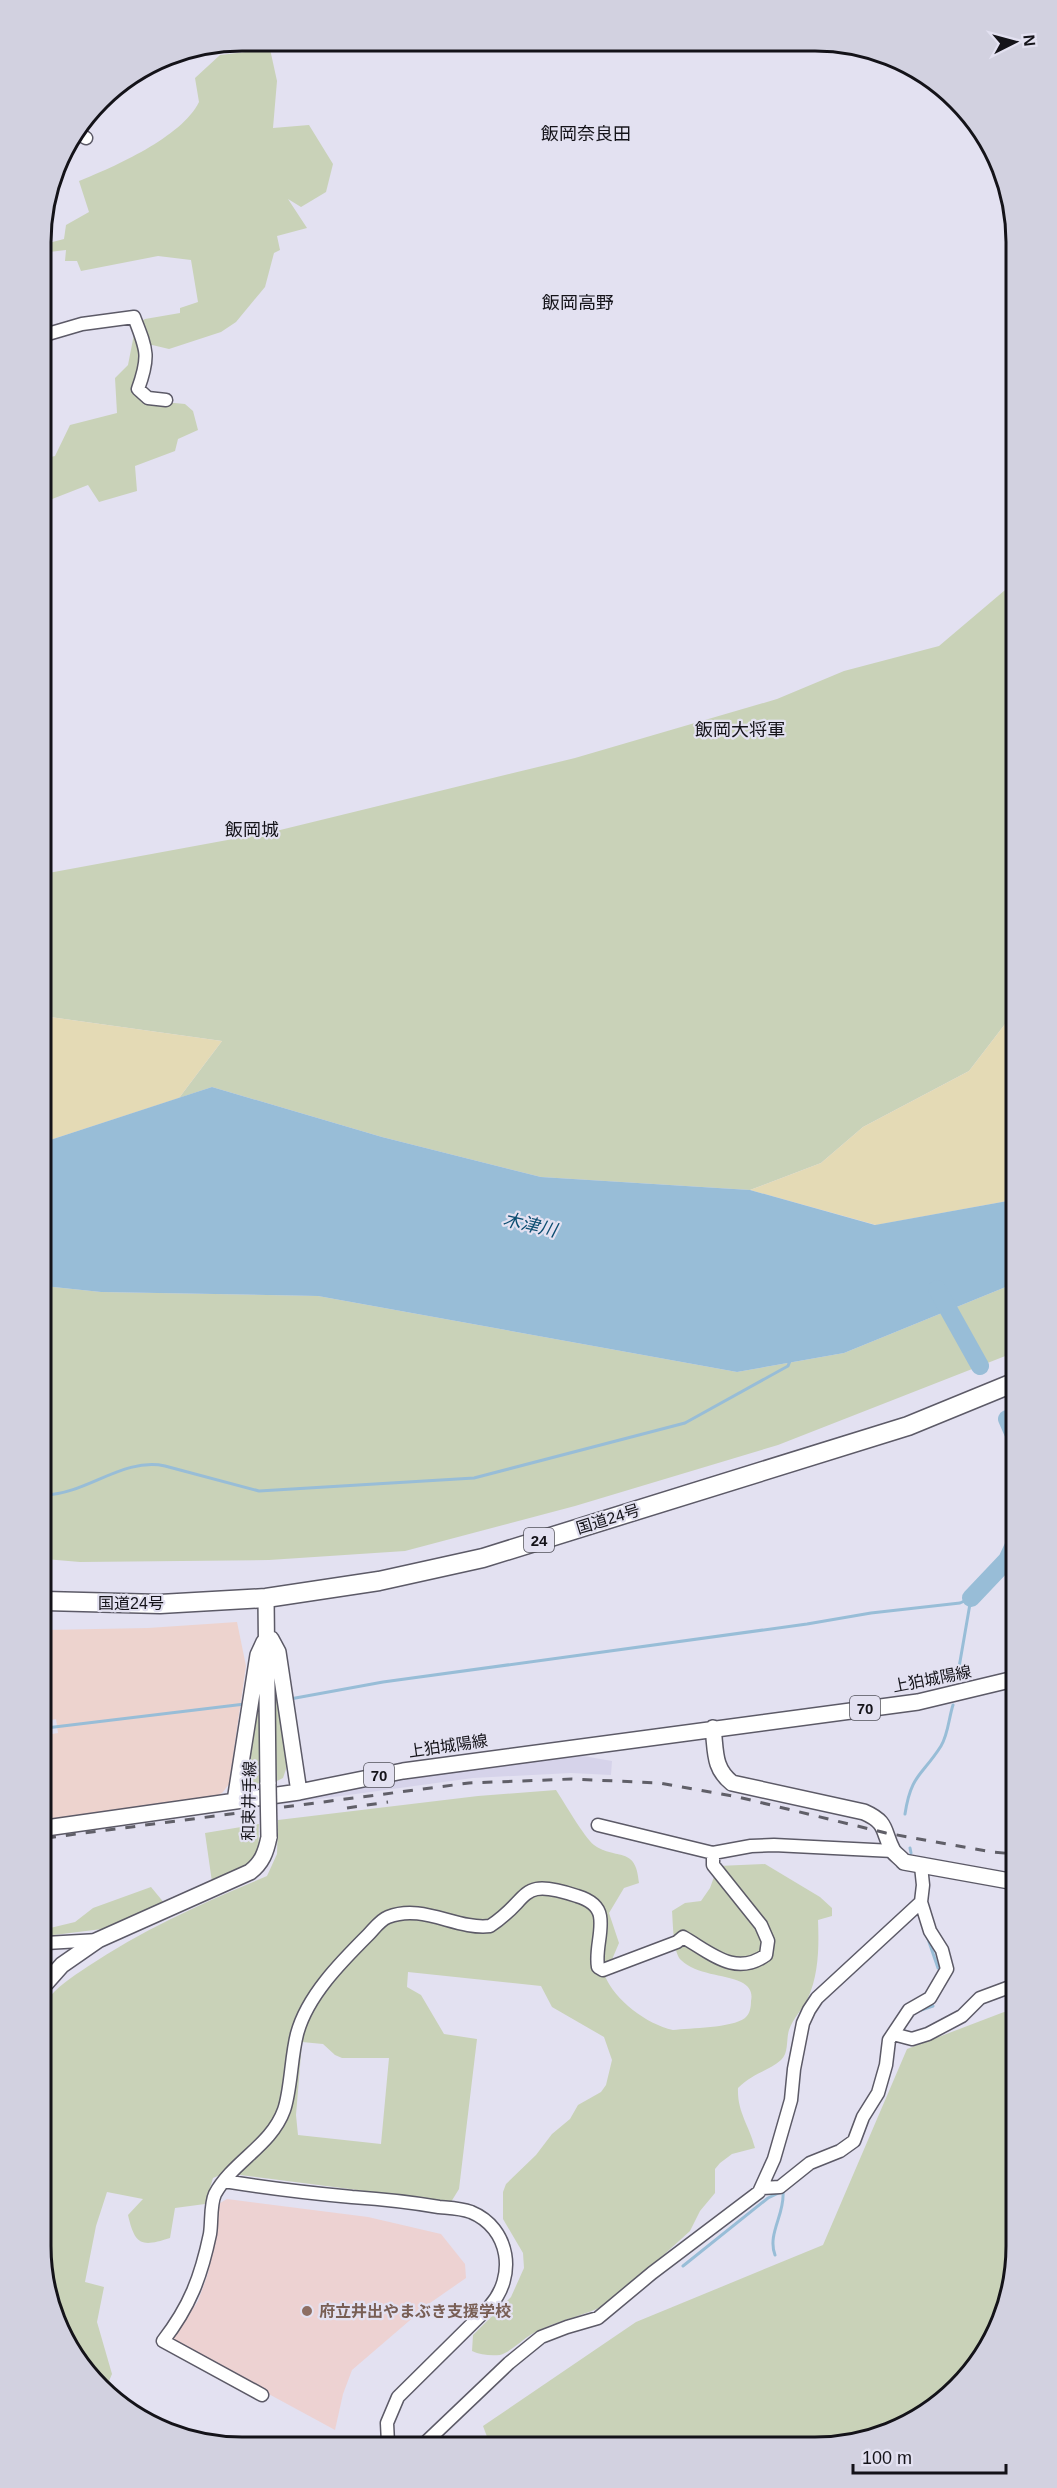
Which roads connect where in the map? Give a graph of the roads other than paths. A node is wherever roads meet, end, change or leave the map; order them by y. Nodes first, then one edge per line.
1 (51, 333) edge
2 (166, 400) dead end
3 (1006, 1386) edge
4 (266, 1598) junction
5 (51, 1602) edge
6 (68, 1603) junction
7 (51, 1608) edge
8 (268, 1634) junction
9 (1006, 1681) edge
10 (713, 1728) junction
11 (299, 1792) junction
12 (235, 1801) junction
13 (598, 1825) dead end
14 (51, 1827) edge
15 (893, 1851) junction
16 (713, 1852) junction
17 (921, 1866) junction
18 (1006, 1880) edge
19 (921, 1902) junction
20 (98, 1940) junction
21 (51, 1943) edge
22 (51, 1977) edge
23 (1006, 1988) edge
24 (893, 2034) junction
25 (224, 2181) junction
26 (762, 2188) junction
27 (262, 2395) dead end
28 (388, 2437) edge
29 (431, 2437) edge

1 - 2 street
3 - 4 highway, 国道24号 / 24
4 - 6 highway, 国道24号 / 24
4 - 8 main road, 和束井手線
5 - 6 highway, 国道24号 / 24
6 - 7 street
8 - 11 main road
8 - 12 main road
8 - 20 main road, 和束井手線, bridge
9 - 10 main road, 上狛城陽線 / 70
10 - 11 main road, 上狛城陽線 / 70
10 - 15 main road
11 - 12 main road, 上狛城陽線 / 70
12 - 14 main road, 上狛城陽線 / 70
13 - 16 street
15 - 16 street
15 - 17 main road
16 - 25 street
17 - 18 main road
17 - 19 street
19 - 24 street
19 - 26 street
20 - 21 street
20 - 22 main road, 和束井手線
23 - 24 street
24 - 26 street
25 - 27 street
25 - 28 street
26 - 29 street

